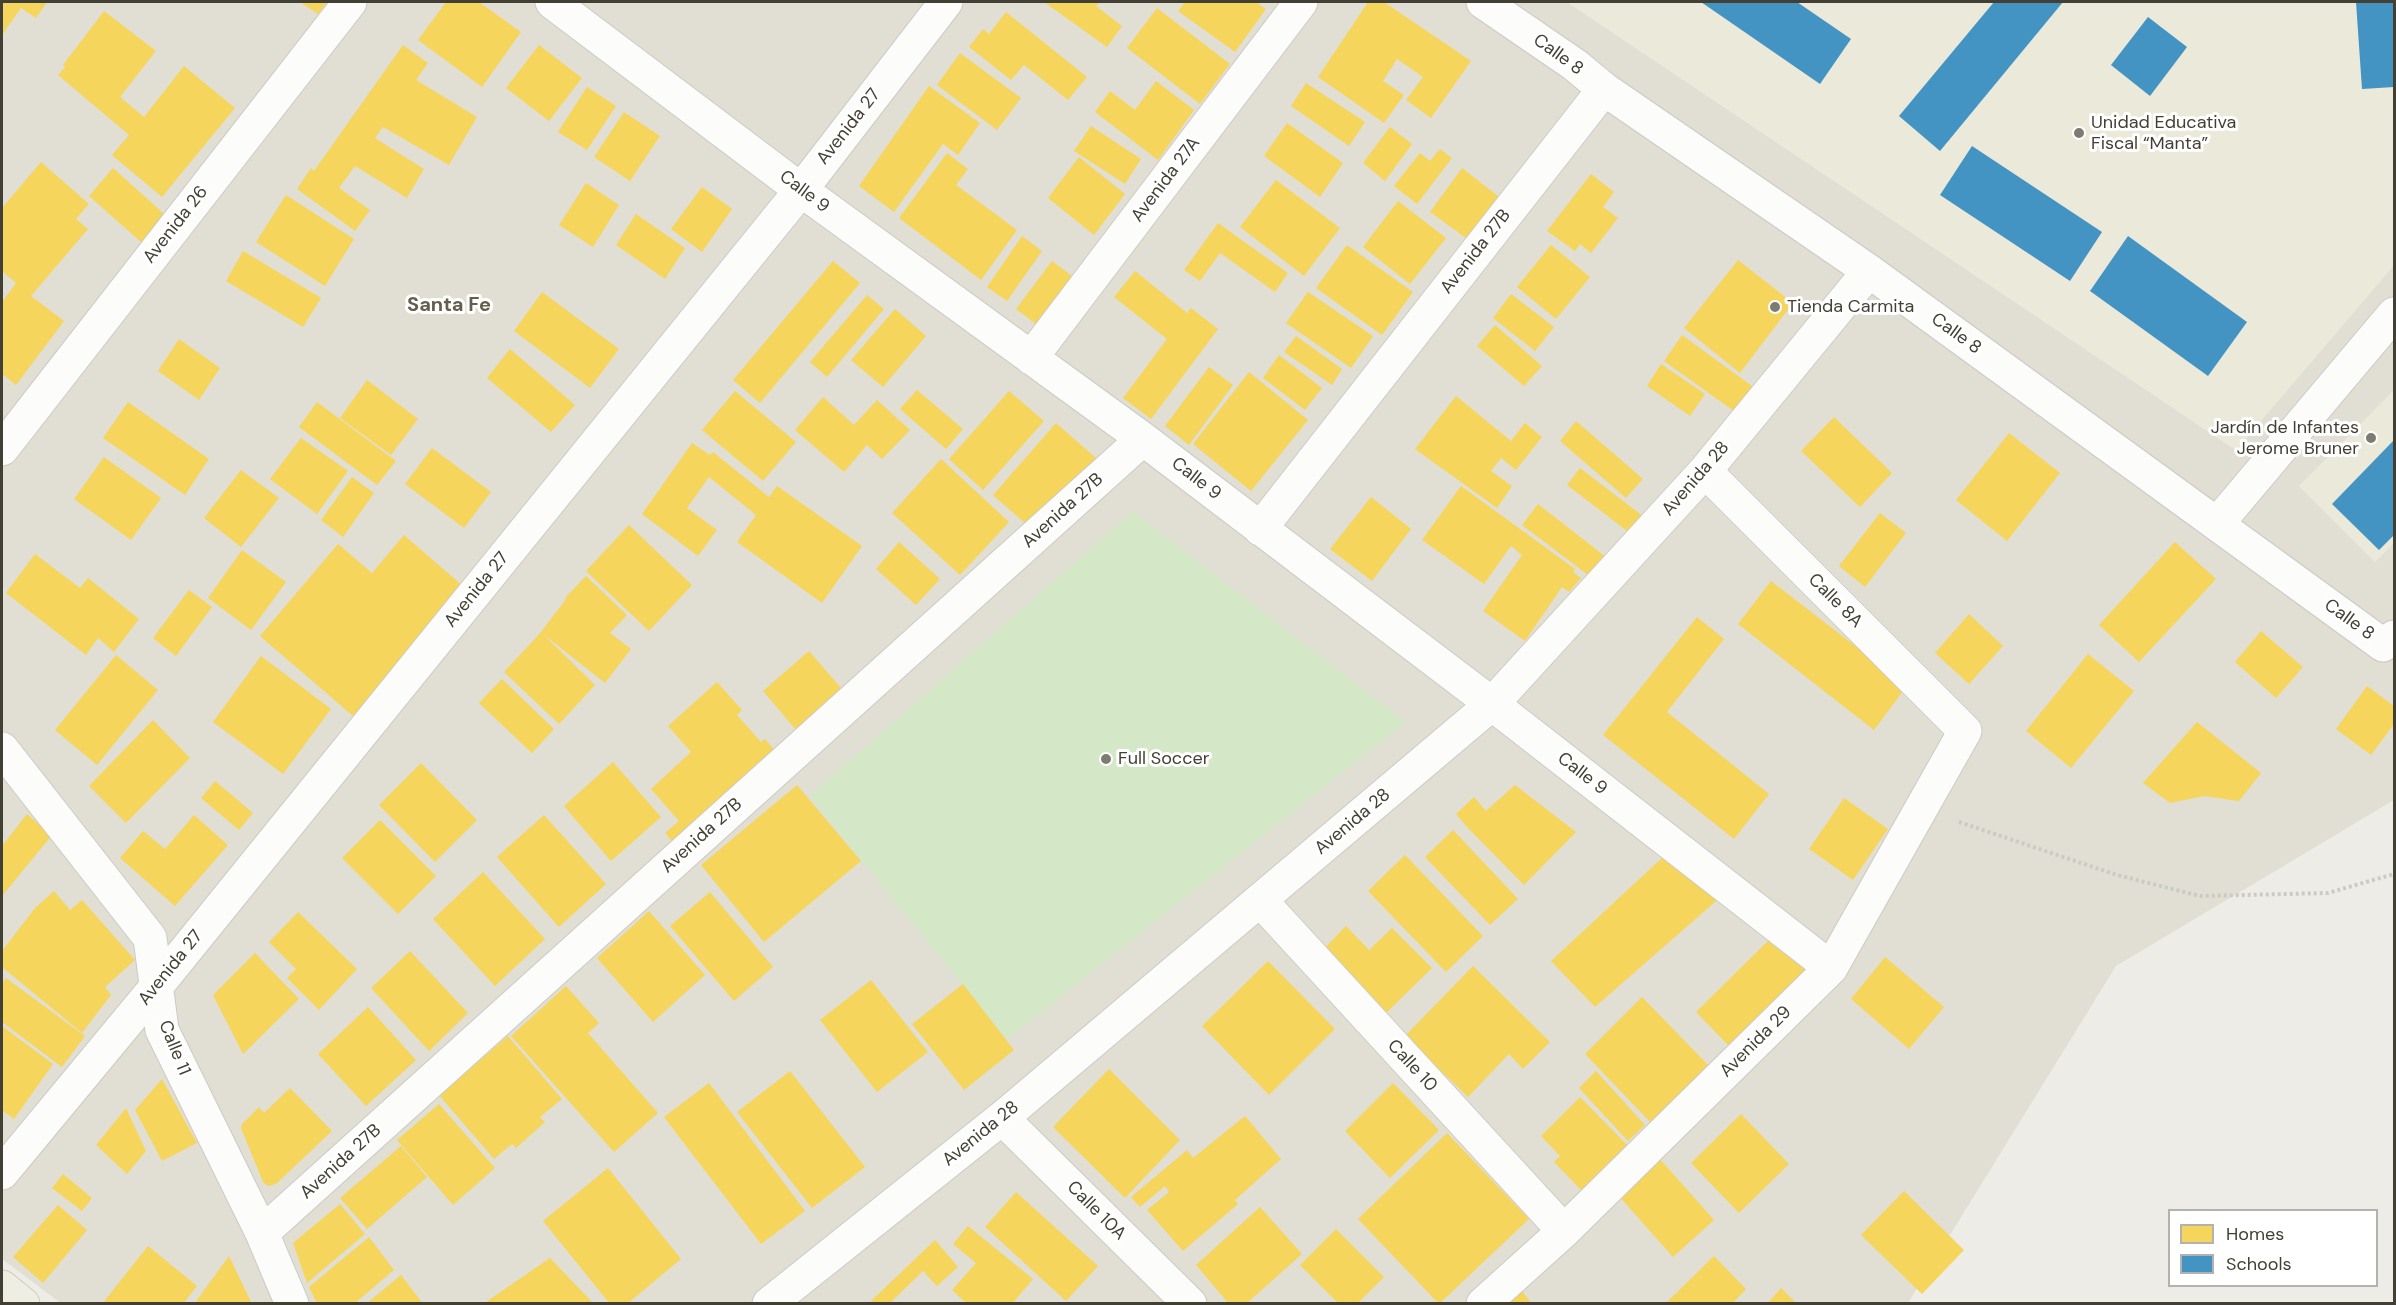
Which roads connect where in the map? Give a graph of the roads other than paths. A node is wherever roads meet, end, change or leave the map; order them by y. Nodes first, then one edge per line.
1 (350, 2) edge
2 (552, 2) edge
3 (946, 2) edge
4 (1301, 2) edge
5 (1483, 2) edge
6 (1604, 88) junction
7 (801, 190) junction
8 (1869, 272) junction
9 (2394, 314) edge
10 (1031, 358) junction
11 (1143, 439) junction
12 (2, 450) edge
13 (1705, 471) junction
14 (2217, 524) junction
15 (1260, 529) junction
16 (2394, 637) edge
17 (1492, 704) junction
18 (1965, 731) joint
19 (2, 749) edge
20 (1260, 900) junction
21 (1831, 968) junction
22 (156, 987) junction
23 (1002, 1118) junction
24 (2, 1173) edge
25 (1564, 1231) junction
26 (262, 1233) junction
27 (2, 1287) edge
28 (23, 1304) edge
29 (292, 1304) edge
30 (770, 1304) edge
31 (1190, 1304) edge
32 (1483, 1304) edge

1 - 12 street, Avenida 26
2 - 7 street, Calle 9
3 - 7 street, Avenida 27
4 - 10 street, Avenida 27A
5 - 6 street, Calle 8
6 - 8 street, Calle 8
6 - 15 street, Avenida 27B
7 - 10 street, Calle 9
7 - 22 street, Avenida 27
8 - 13 street, Avenida 28
8 - 14 street, Calle 8
9 - 14 street
10 - 11 street, Calle 9
11 - 15 street, Calle 9
11 - 26 street, Avenida 27B
13 - 17 street, Avenida 28
13 - 18 street, Calle 8A
14 - 16 street, Calle 8
15 - 17 street, Calle 9
17 - 20 street, Avenida 28
17 - 21 street, Calle 9
18 - 21 street, Avenida 29
19 - 22 street, Calle 11
20 - 23 street, Avenida 28
20 - 25 street, Calle 10
21 - 25 street, Avenida 29
22 - 24 street, Avenida 27
22 - 26 street, Calle 11
23 - 30 street, Avenida 28
23 - 31 street, Calle 10A
25 - 32 street, Avenida 29
26 - 29 street, Calle 11
27 - 28 main road

